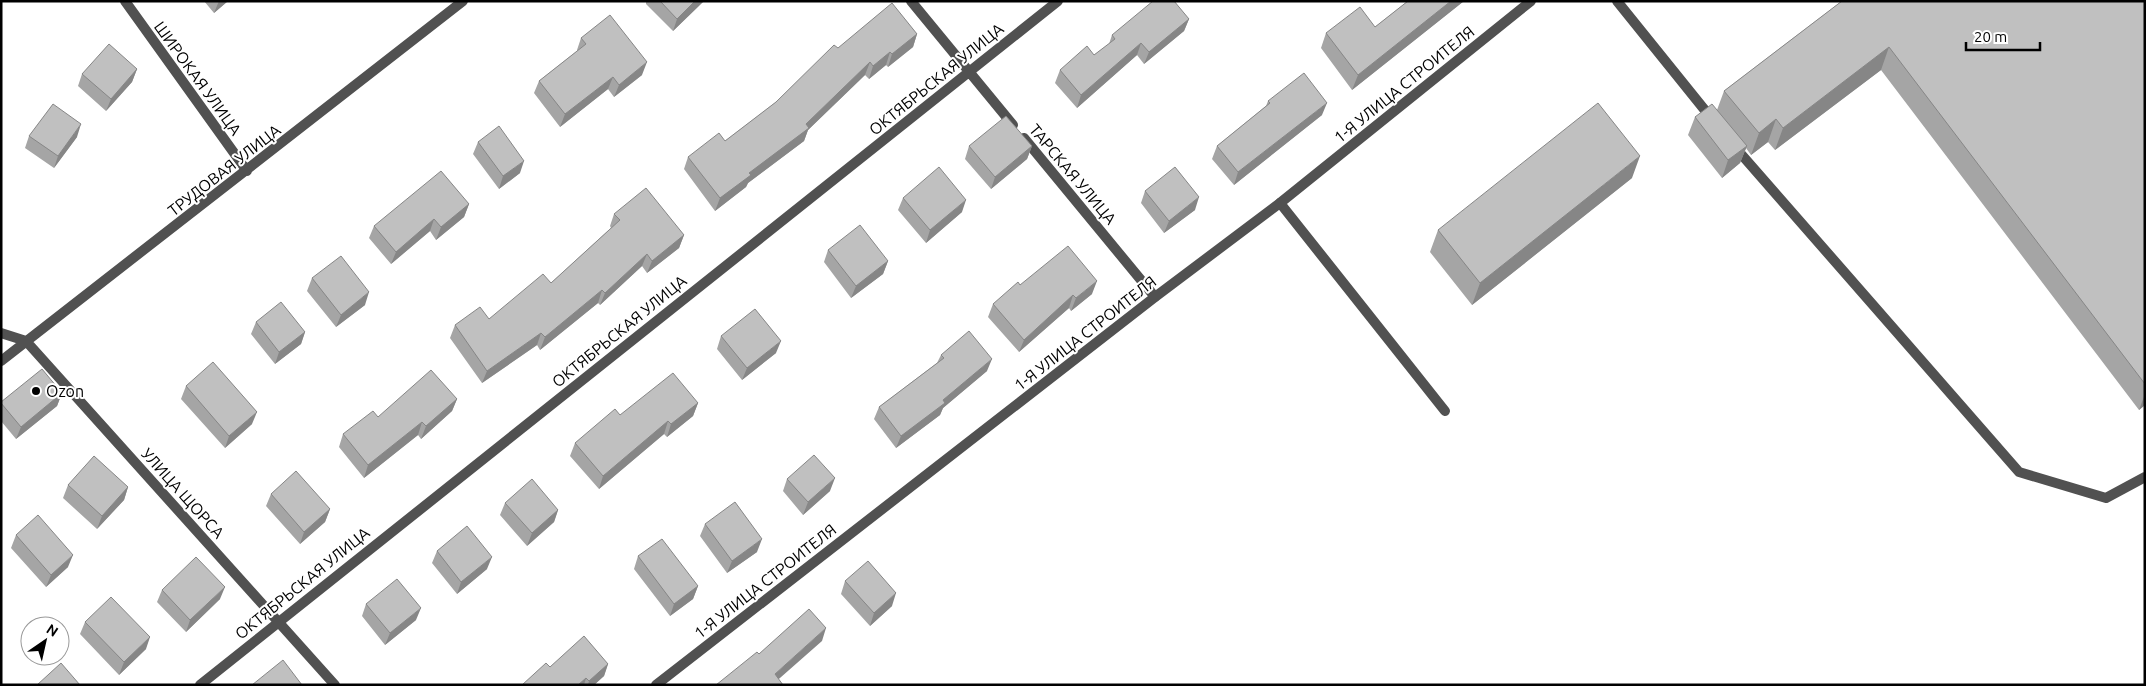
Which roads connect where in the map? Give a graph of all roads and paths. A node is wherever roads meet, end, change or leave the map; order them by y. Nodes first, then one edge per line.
1 (125, 1) edge
2 (463, 1) edge
3 (911, 1) edge
4 (1058, 1) edge
5 (1531, 1) edge
6 (1617, 1) edge
7 (969, 72) junction
8 (247, 172) junction
9 (1280, 203) junction
10 (1155, 297) junction
11 (1, 333) edge
12 (26, 341) junction
13 (1, 361) edge
14 (1446, 411) dead end
15 (2145, 477) edge
16 (279, 621) junction
17 (200, 685) edge
18 (335, 685) edge
19 (656, 685) edge

1 - 8 street, ШИРОКАЯ УЛИЦА
2 - 8 street, ТРУДОВАЯ УЛИЦА
3 - 7 street, ТАРСКАЯ УЛИЦА
4 - 7 street, ОКТЯБРЬСКАЯ УЛИЦА
5 - 9 street, 1-Я УЛИЦА СТРОИТЕЛЯ
6 - 15 street
7 - 10 street, ТАРСКАЯ УЛИЦА
7 - 16 street, ОКТЯБРЬСКАЯ УЛИЦА
8 - 12 street, ТРУДОВАЯ УЛИЦА
9 - 10 street, 1-Я УЛИЦА СТРОИТЕЛЯ
9 - 14 street
10 - 19 street, 1-Я УЛИЦА СТРОИТЕЛЯ
11 - 12 street
12 - 13 street, ТРУДОВАЯ УЛИЦА
12 - 16 street, УЛИЦА ЩОРСА
16 - 17 street, ОКТЯБРЬСКАЯ УЛИЦА
16 - 18 street, УЛИЦА ЩОРСА

